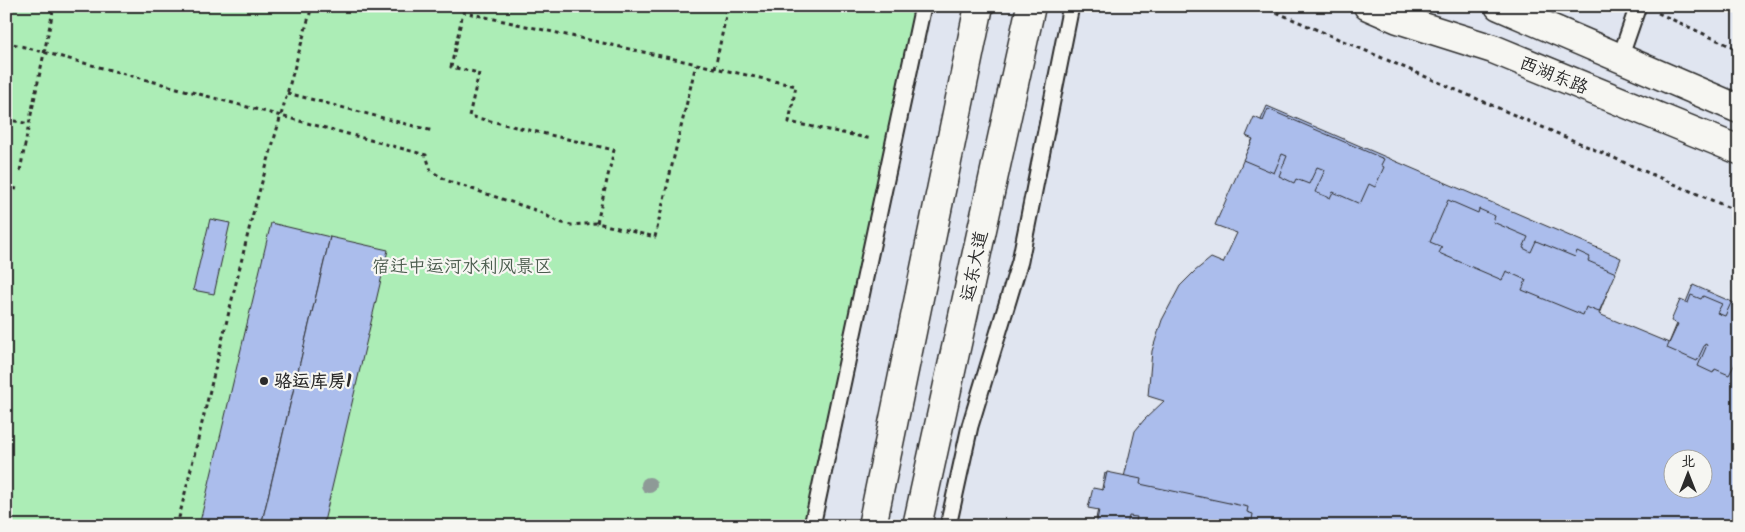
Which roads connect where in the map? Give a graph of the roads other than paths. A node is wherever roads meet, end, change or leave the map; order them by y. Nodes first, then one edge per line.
1 (923, 6) edge
2 (979, 6) edge
3 (1031, 6) edge
4 (1071, 6) edge
5 (1368, 6) edge
6 (1499, 6) edge
7 (1645, 8) edge
8 (1518, 12) edge
9 (1620, 58) junction
10 (1739, 108) edge
11 (1739, 150) edge
12 (812, 526) edge
13 (872, 526) edge
14 (917, 526) edge
15 (948, 526) edge

1 - 12 lane
2 - 13 main road
3 - 14 main road, 运东大道
4 - 15 lane
5 - 11 main road, 西湖东路
6 - 8 main road
7 - 9 lane
8 - 9 main road
9 - 10 main road

